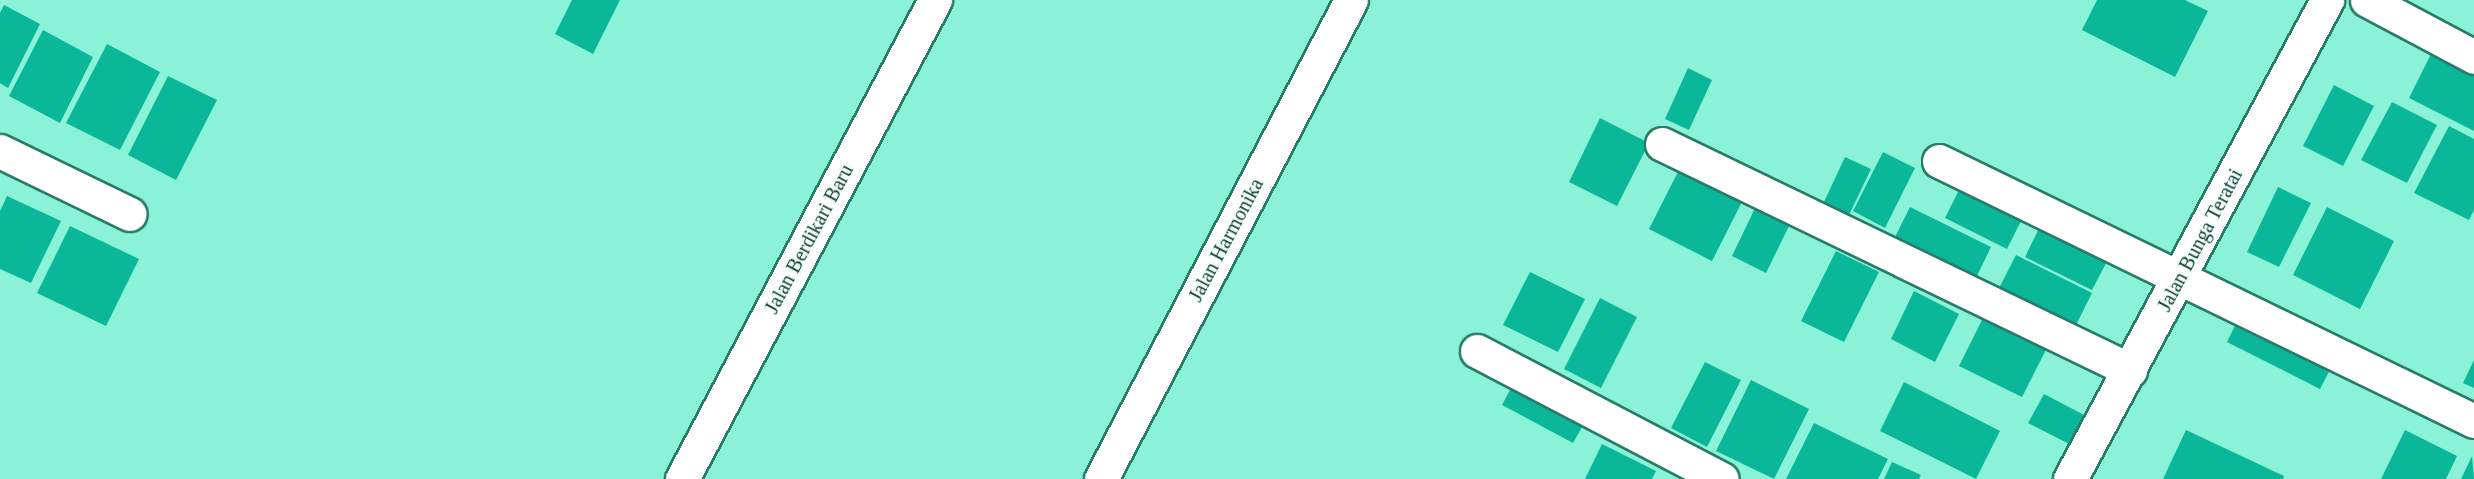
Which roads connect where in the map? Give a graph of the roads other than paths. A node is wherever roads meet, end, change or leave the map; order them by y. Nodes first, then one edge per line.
1 (935, 0) edge
2 (1352, 0) edge
3 (2327, 0) edge
4 (2367, 0) edge
5 (2474, 57) edge
6 (1662, 144) dead end
7 (0, 151) edge
8 (1939, 161) dead end
9 (130, 214) dead end
10 (2180, 279) junction
11 (1477, 351) dead end
12 (2130, 370) junction
13 (2474, 421) edge
14 (682, 479) edge
15 (1101, 479) edge
16 (1722, 479) edge
17 (2070, 479) edge

1 - 14 street, Jalan Berdikari Baru
2 - 15 street, Jalan Harmonika
3 - 10 street, Jalan Bunga Teratai
4 - 5 street
6 - 12 street
7 - 9 street
8 - 10 street
10 - 12 street, Jalan Bunga Teratai
10 - 13 street
11 - 16 street
12 - 17 street, Jalan Bunga Teratai

